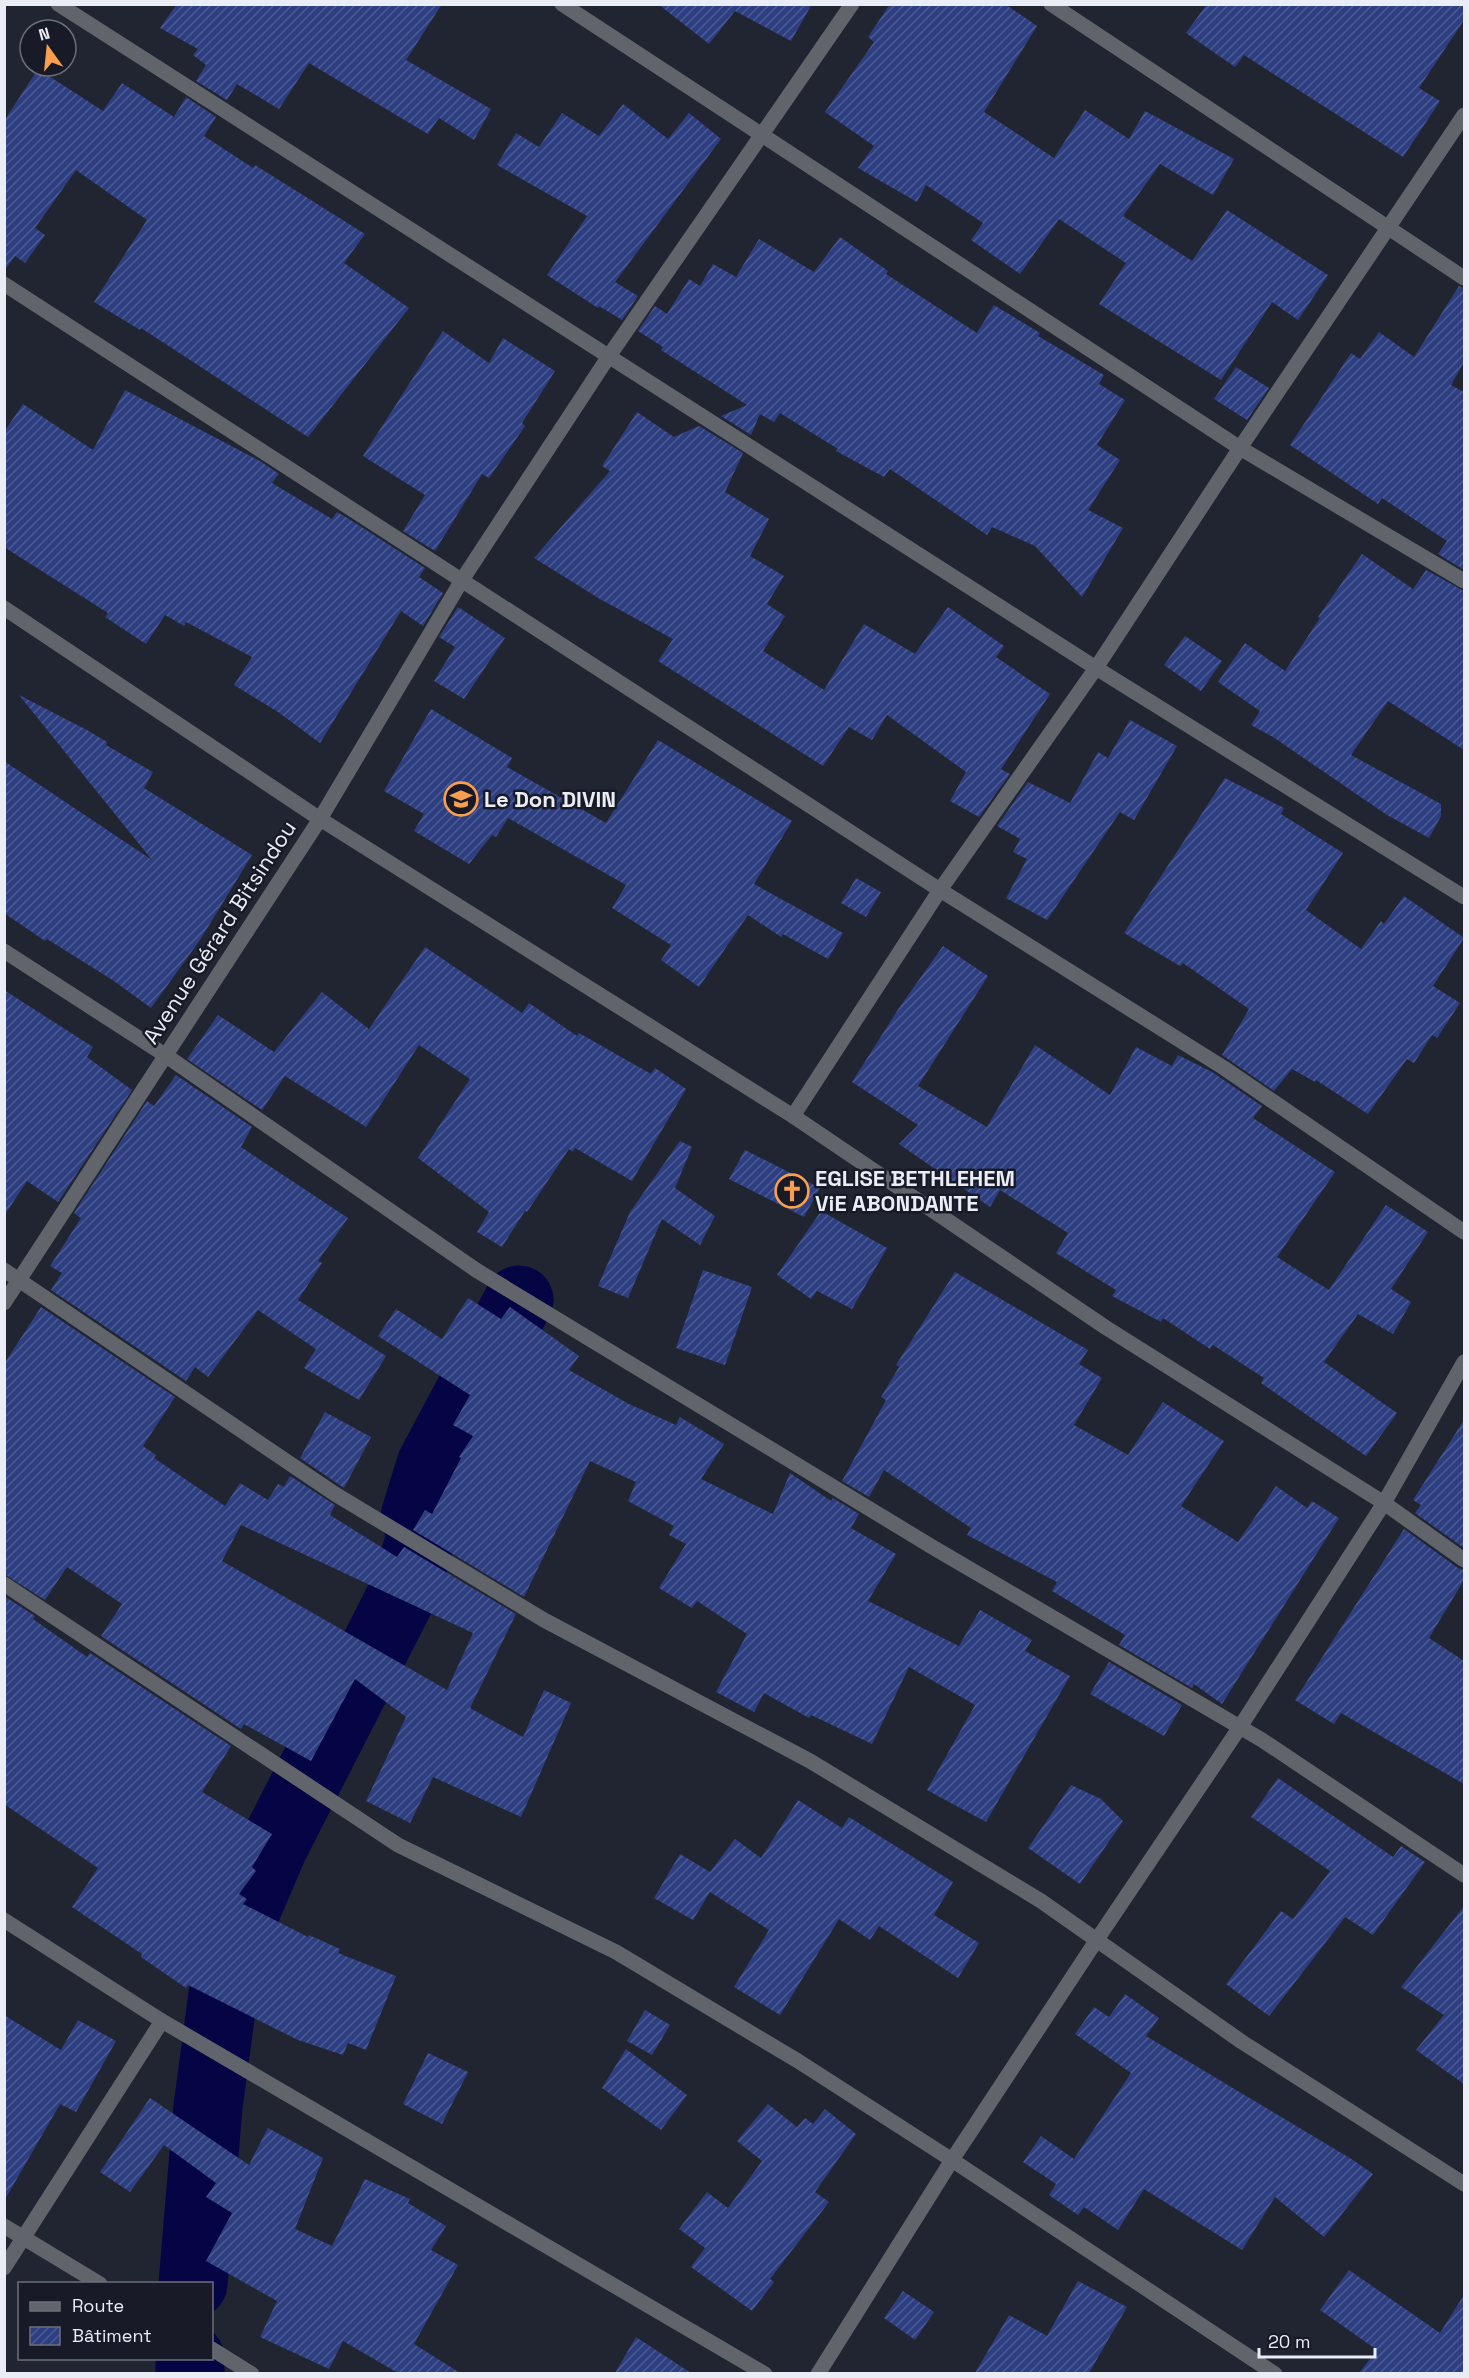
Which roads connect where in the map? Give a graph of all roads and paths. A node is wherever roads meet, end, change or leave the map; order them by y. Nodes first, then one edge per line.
1 (58, 4) edge
2 (562, 4) edge
3 (852, 4) edge
4 (1051, 4) edge
5 (1464, 115) edge
6 (763, 134) junction
7 (1389, 226) junction
8 (1464, 278) edge
9 (4, 284) edge
10 (609, 356) junction
11 (1240, 448) junction
12 (462, 580) junction
13 (1464, 582) edge
14 (4, 608) edge
15 (1096, 668) junction
16 (320, 819) junction
17 (940, 890) junction
18 (1464, 897) edge
19 (4, 951) edge
20 (165, 1054) junction
21 (793, 1116) junction
22 (1464, 1232) edge
23 (4, 1270) edge
24 (19, 1280) junction
25 (4, 1302) edge
26 (1464, 1362) edge
27 (1384, 1503) junction
28 (1464, 1560) edge
29 (4, 1584) edge
30 (1240, 1727) junction
31 (1464, 1875) edge
32 (4, 1920) edge
33 (1096, 1941) junction
34 (162, 2020) junction
35 (952, 2160) junction
36 (1464, 2184) edge
37 (4, 2226) edge
38 (24, 2238) junction
39 (4, 2268) edge
40 (98, 2282) edge
41 (213, 2350) edge
42 (252, 2373) edge
43 (765, 2373) edge
44 (818, 2373) edge
45 (1275, 2373) edge

1 - 10 street
2 - 6 street
3 - 6 street, Avenue Gérard Bitsindou
4 - 7 street
5 - 7 street
6 - 10 street, Avenue Gérard Bitsindou
6 - 11 street
7 - 8 street
7 - 11 street
9 - 12 street
10 - 12 street, Avenue Gérard Bitsindou
10 - 15 street
11 - 13 street
11 - 15 street
12 - 16 street, Avenue Gérard Bitsindou
12 - 17 street
14 - 16 street
15 - 17 street
15 - 18 street
16 - 20 street, Avenue Gérard Bitsindou
16 - 21 street
17 - 21 street
17 - 22 street
19 - 20 street
20 - 24 street, Avenue Gérard Bitsindou
20 - 30 street
21 - 27 street
23 - 24 street
24 - 25 street, Avenue Gérard Bitsindou
24 - 33 street
26 - 27 street
27 - 28 street
27 - 30 street
29 - 35 street
30 - 31 street
30 - 33 street
32 - 34 street
33 - 35 street
33 - 36 street
34 - 38 street
34 - 43 street
35 - 44 street
35 - 45 street
37 - 38 street
38 - 39 street
38 - 40 street
41 - 42 street

